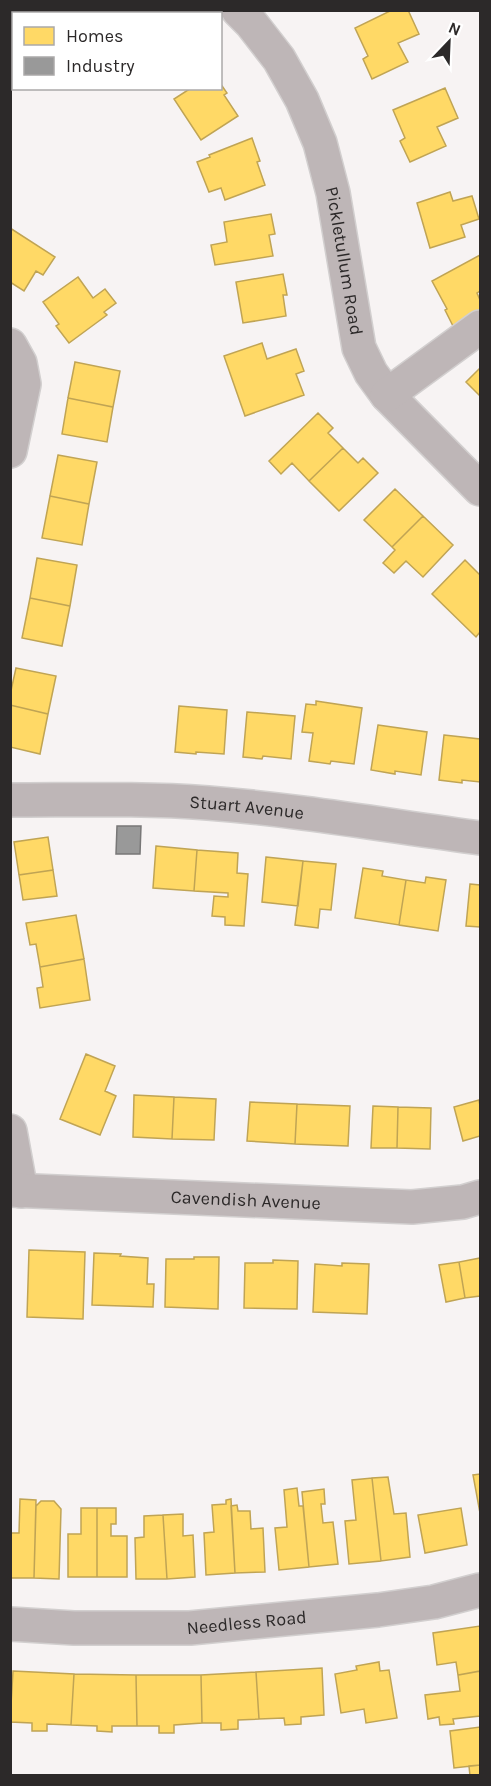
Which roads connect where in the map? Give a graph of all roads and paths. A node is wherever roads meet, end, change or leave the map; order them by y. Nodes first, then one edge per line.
1 (238, 10) edge
2 (480, 327) edge
3 (10, 345) edge
4 (387, 395) junction
5 (10, 451) edge
6 (480, 489) edge
7 (10, 800) edge
8 (480, 838) edge
9 (10, 1131) edge
10 (16, 1190) edge
11 (480, 1197) edge
12 (480, 1590) edge
13 (10, 1624) edge

1 - 4 street, Pickletullum Road
2 - 4 street
3 - 5 street
4 - 6 street, Pickletullum Road
7 - 8 street, Stuart Avenue
9 - 10 street
10 - 11 street, Cavendish Avenue
12 - 13 street, Needless Road

